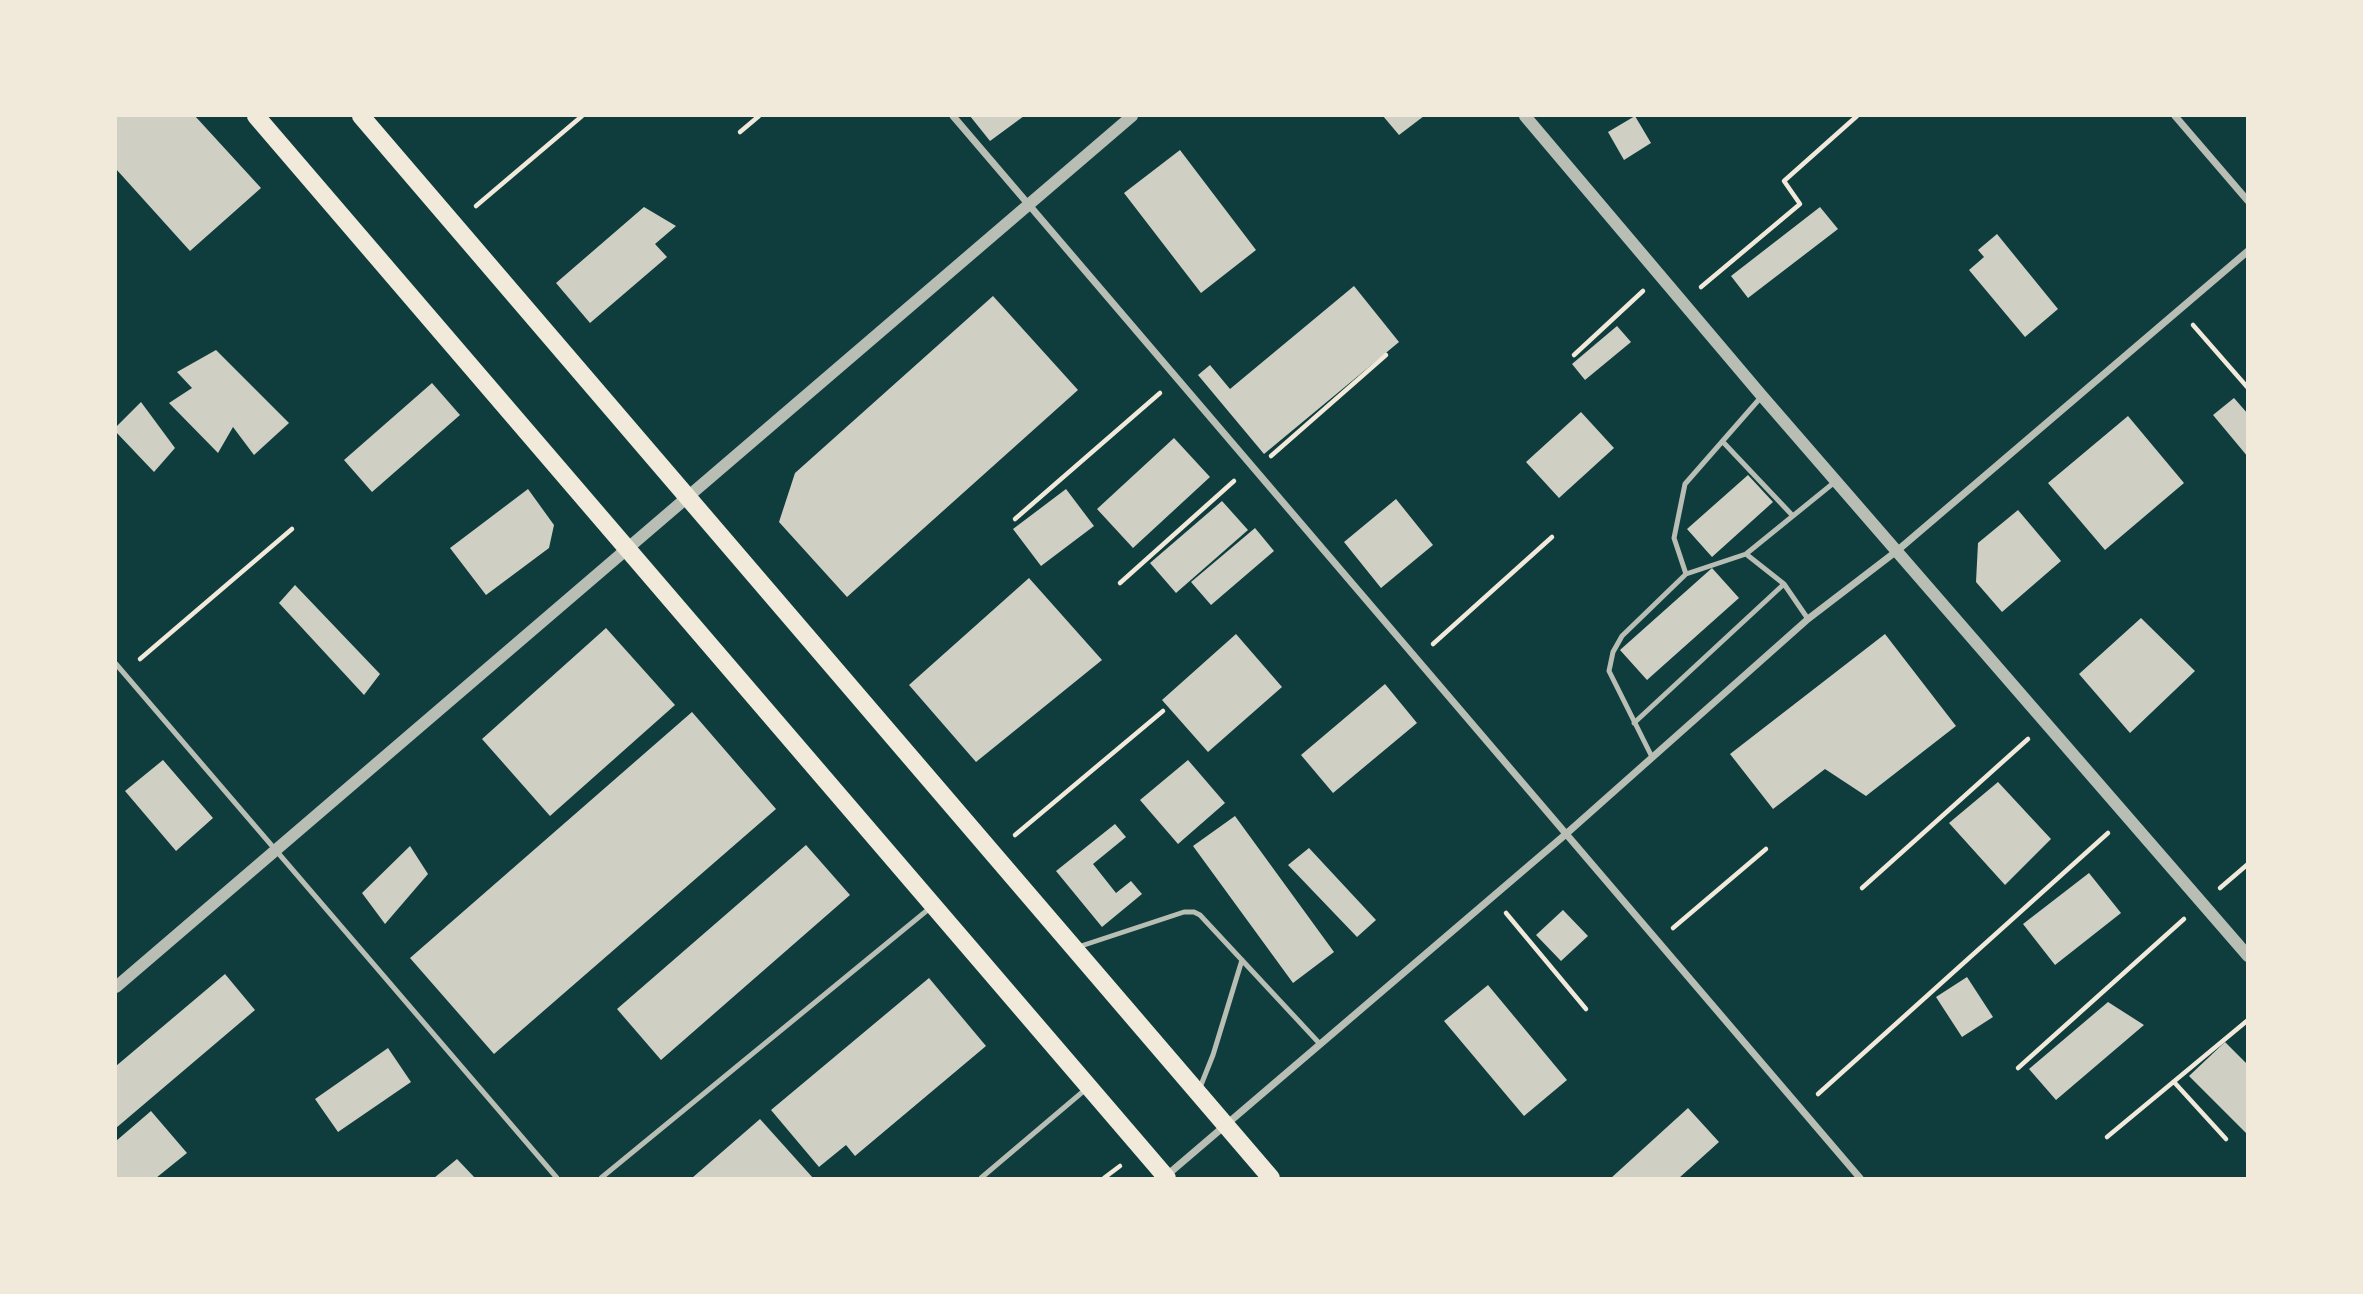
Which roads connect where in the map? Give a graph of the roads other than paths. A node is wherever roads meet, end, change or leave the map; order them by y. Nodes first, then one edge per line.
1 (256, 116) edge
2 (361, 116) edge
3 (953, 116) edge
4 (1132, 116) edge
5 (1525, 116) edge
6 (2175, 116) edge
7 (2248, 201) edge
8 (1029, 204) junction
9 (2248, 251) edge
10 (1762, 396) junction
11 (1723, 442) junction
12 (1837, 481) junction
13 (688, 497) junction
14 (1793, 516) junction
15 (627, 549) junction
16 (1898, 550) junction
17 (1746, 554) junction
18 (1686, 573) junction
19 (1784, 584) junction
20 (1808, 619) junction
21 (116, 664) edge
22 (1634, 723) junction
23 (1651, 755) junction
24 (1566, 834) junction
25 (275, 850) junction
26 (933, 906) junction
27 (1073, 948) junction
28 (2248, 956) edge
29 (1242, 960) junction
30 (116, 987) edge
31 (1320, 1044) junction
32 (1089, 1087) junction
33 (1198, 1093) junction
34 (1226, 1126) junction
35 (557, 1178) edge
36 (601, 1178) edge
37 (981, 1178) edge
38 (1165, 1178) edge
39 (1271, 1178) edge
40 (1860, 1178) edge

1 - 15 main road
2 - 13 main road
3 - 8 street
4 - 8 street
5 - 10 street
6 - 7 street
8 - 13 street
8 - 24 street
9 - 16 street
10 - 11 lane
10 - 12 street
11 - 14 lane
11 - 18 lane
12 - 14 lane
12 - 16 street
13 - 15 street
13 - 27 main road
14 - 17 lane
15 - 25 street
15 - 26 main road
16 - 20 street
16 - 28 street
17 - 18 lane
17 - 19 lane
18 - 22 lane
19 - 20 lane
19 - 22 lane
20 - 23 street
21 - 25 lane
22 - 23 lane
23 - 24 street
24 - 31 street
24 - 40 street
25 - 30 street
25 - 35 lane
26 - 32 main road
26 - 36 lane
27 - 29 lane
27 - 33 main road
29 - 31 lane
29 - 33 lane
31 - 34 street
32 - 37 lane
32 - 38 main road
33 - 34 main road
34 - 38 street
34 - 39 main road

